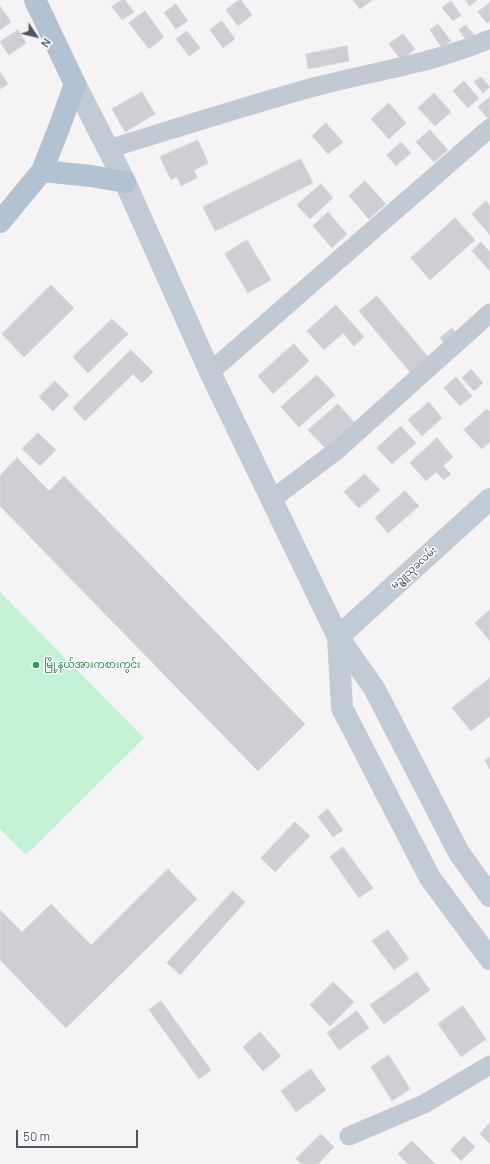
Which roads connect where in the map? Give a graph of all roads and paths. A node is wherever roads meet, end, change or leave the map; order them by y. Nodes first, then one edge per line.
1 (35, 0) edge
2 (490, 40) edge
3 (75, 84) junction
4 (490, 128) edge
5 (108, 149) junction
6 (42, 171) junction
7 (125, 182) junction
8 (0, 222) edge
9 (490, 313) edge
10 (210, 372) junction
11 (490, 499) edge
12 (271, 500) junction
13 (338, 638) junction
14 (490, 896) edge
15 (490, 959) edge
16 (490, 1065) edge
17 (349, 1136) dead end

1 - 3 main road
2 - 5 street
3 - 5 street
3 - 6 main road
4 - 10 street
5 - 7 street
6 - 7 main road
6 - 8 main road
7 - 10 street
9 - 12 street
10 - 12 street
11 - 13 street, မဥ္ဇူသုခလမ်း
12 - 13 street
13 - 14 street
13 - 15 street
16 - 17 street

